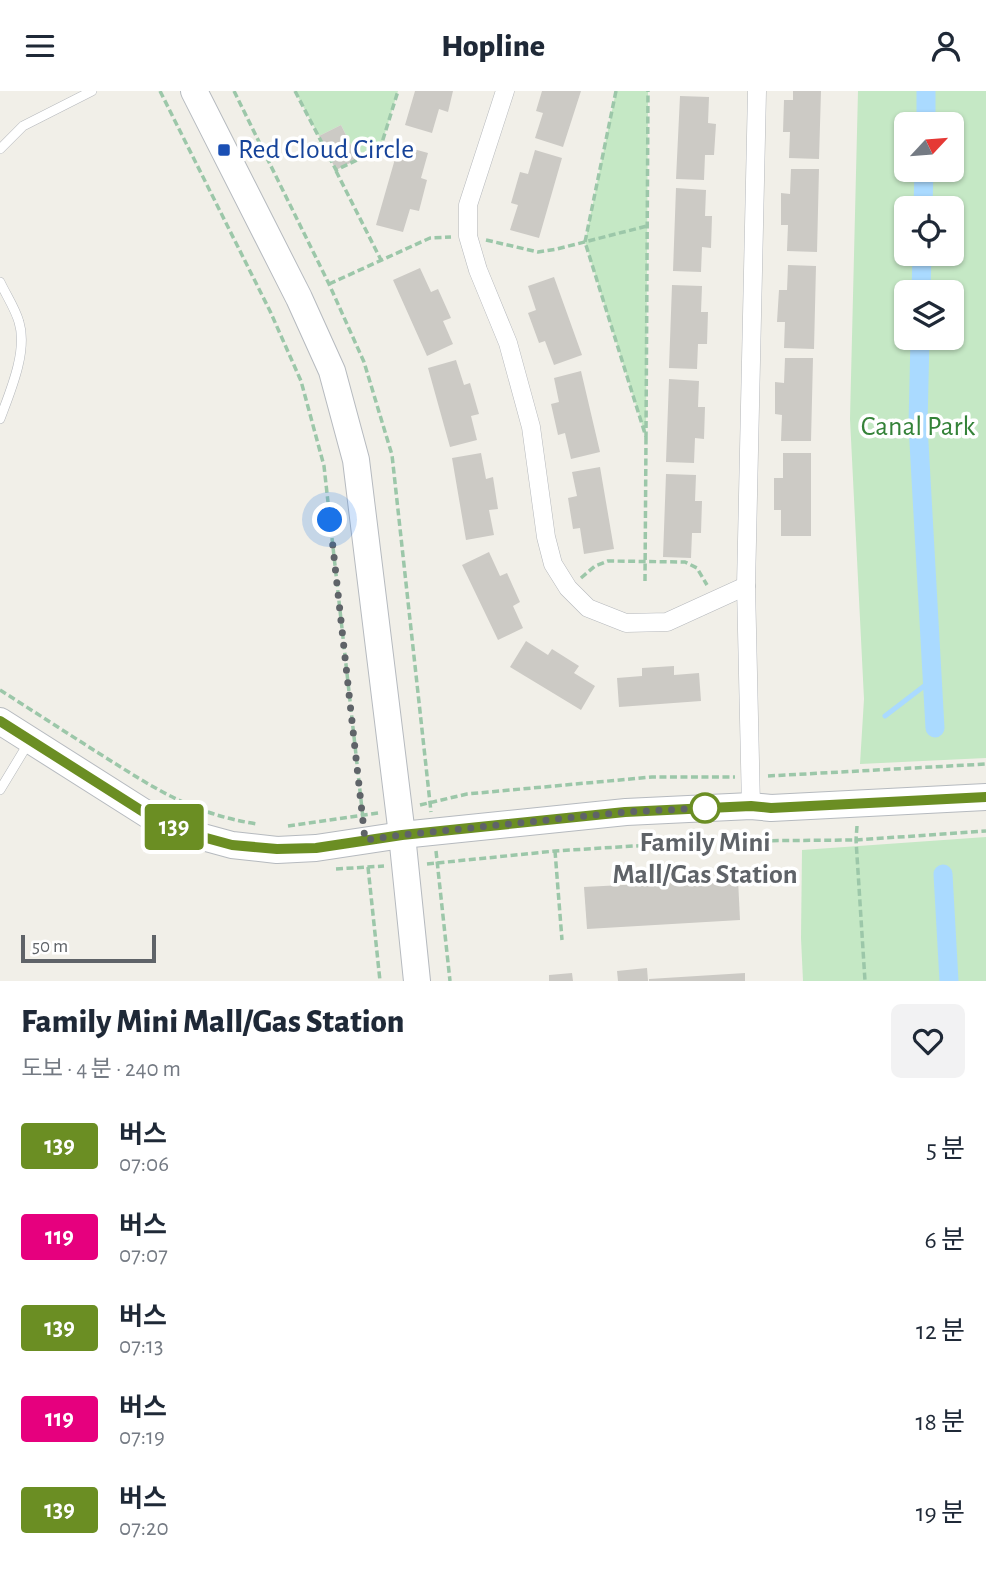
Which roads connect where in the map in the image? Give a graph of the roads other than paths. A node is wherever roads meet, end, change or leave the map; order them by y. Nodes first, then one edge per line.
1 (92, 91) edge
2 (194, 91) edge
3 (505, 91) edge
4 (757, 91) edge
5 (0, 149) edge
6 (0, 282) edge
7 (0, 419) edge
8 (747, 586) junction
9 (0, 721) edge
10 (30, 741) junction
11 (0, 790) edge
12 (986, 797) edge
13 (751, 806) junction
14 (402, 835) junction
15 (417, 981) edge

1 - 5 lane
2 - 14 main road
3 - 8 street
4 - 8 street
6 - 7 lane
8 - 13 street
9 - 10 main road
10 - 11 lane
10 - 14 main road
12 - 13 main road
13 - 14 main road
14 - 15 main road

